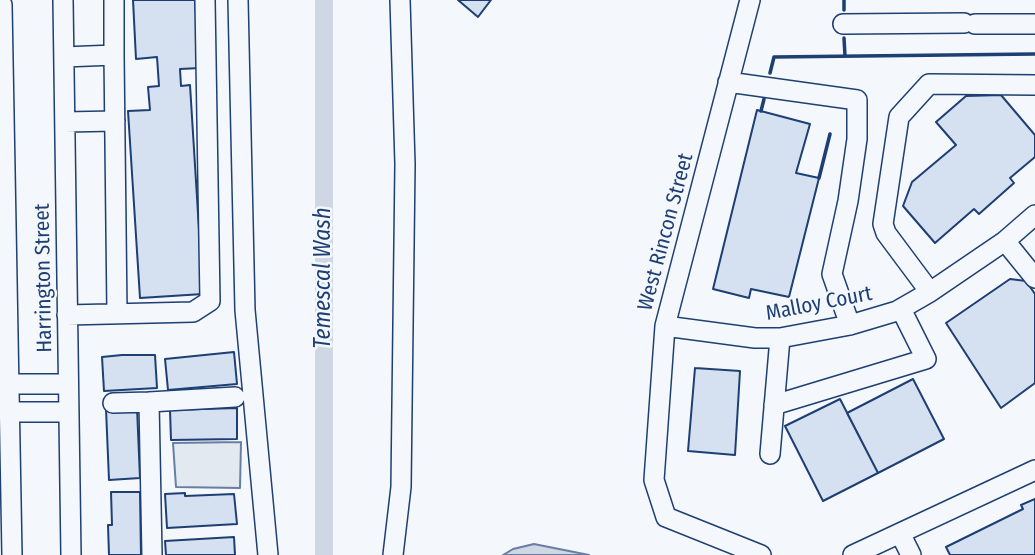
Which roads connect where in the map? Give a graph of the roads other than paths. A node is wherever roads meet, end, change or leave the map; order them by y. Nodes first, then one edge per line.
1 (63, 0) edge
2 (114, 0) edge
3 (205, 0) edge
4 (238, 0) edge
5 (400, 0) edge
6 (750, 0) edge
7 (1, 4) edge
8 (843, 24) dead end
9 (1035, 24) edge
10 (1, 50) edge
11 (114, 55) junction
12 (64, 57) junction
13 (729, 82) junction
14 (1035, 85) edge
15 (115, 121) junction
16 (65, 122) junction
17 (1035, 215) edge
18 (1004, 241) junction
19 (1035, 278) edge
20 (930, 292) junction
21 (901, 309) junction
22 (117, 314) junction
23 (67, 315) junction
24 (850, 325) junction
25 (665, 326) junction
26 (4, 338) edge
27 (780, 338) junction
28 (9, 384) junction
29 (68, 384) junction
30 (235, 397) dead end
31 (149, 401) junction
32 (113, 403) dead end
33 (774, 405) junction
34 (9, 412) junction
35 (69, 412) junction
36 (769, 454) dead end
37 (1035, 470) edge
38 (900, 533) junction
39 (12, 555) edge
40 (71, 555) edge
41 (152, 555) edge
42 (268, 555) edge
43 (393, 555) edge
44 (761, 555) edge
45 (853, 555) edge
46 (911, 555) edge

1 - 12 street, Harrington Street
2 - 11 street
3 - 22 street
4 - 42 street
5 - 43 street
6 - 13 street, West Rincon Street
7 - 10 street
8 - 9 street
10 - 26 street
11 - 12 street
11 - 15 street
12 - 16 street, Harrington Street
13 - 24 street
13 - 25 street, West Rincon Street
14 - 20 street
15 - 16 street
15 - 22 street
16 - 23 street, Harrington Street
17 - 18 street, Malloy Court
18 - 19 street
18 - 20 street, Malloy Court
20 - 21 street, Malloy Court
21 - 24 street, Malloy Court
21 - 33 street
22 - 23 street
23 - 29 street, Harrington Street
24 - 27 street, Malloy Court
25 - 27 street, Malloy Court
25 - 44 street, West Rincon Street
26 - 28 street
27 - 33 street
28 - 29 street
28 - 34 street
29 - 35 street, Harrington Street
30 - 31 street
31 - 32 street
31 - 41 street
33 - 36 street
34 - 35 street
34 - 39 street
35 - 40 street, Harrington Street
37 - 38 street
38 - 45 street
38 - 46 street

